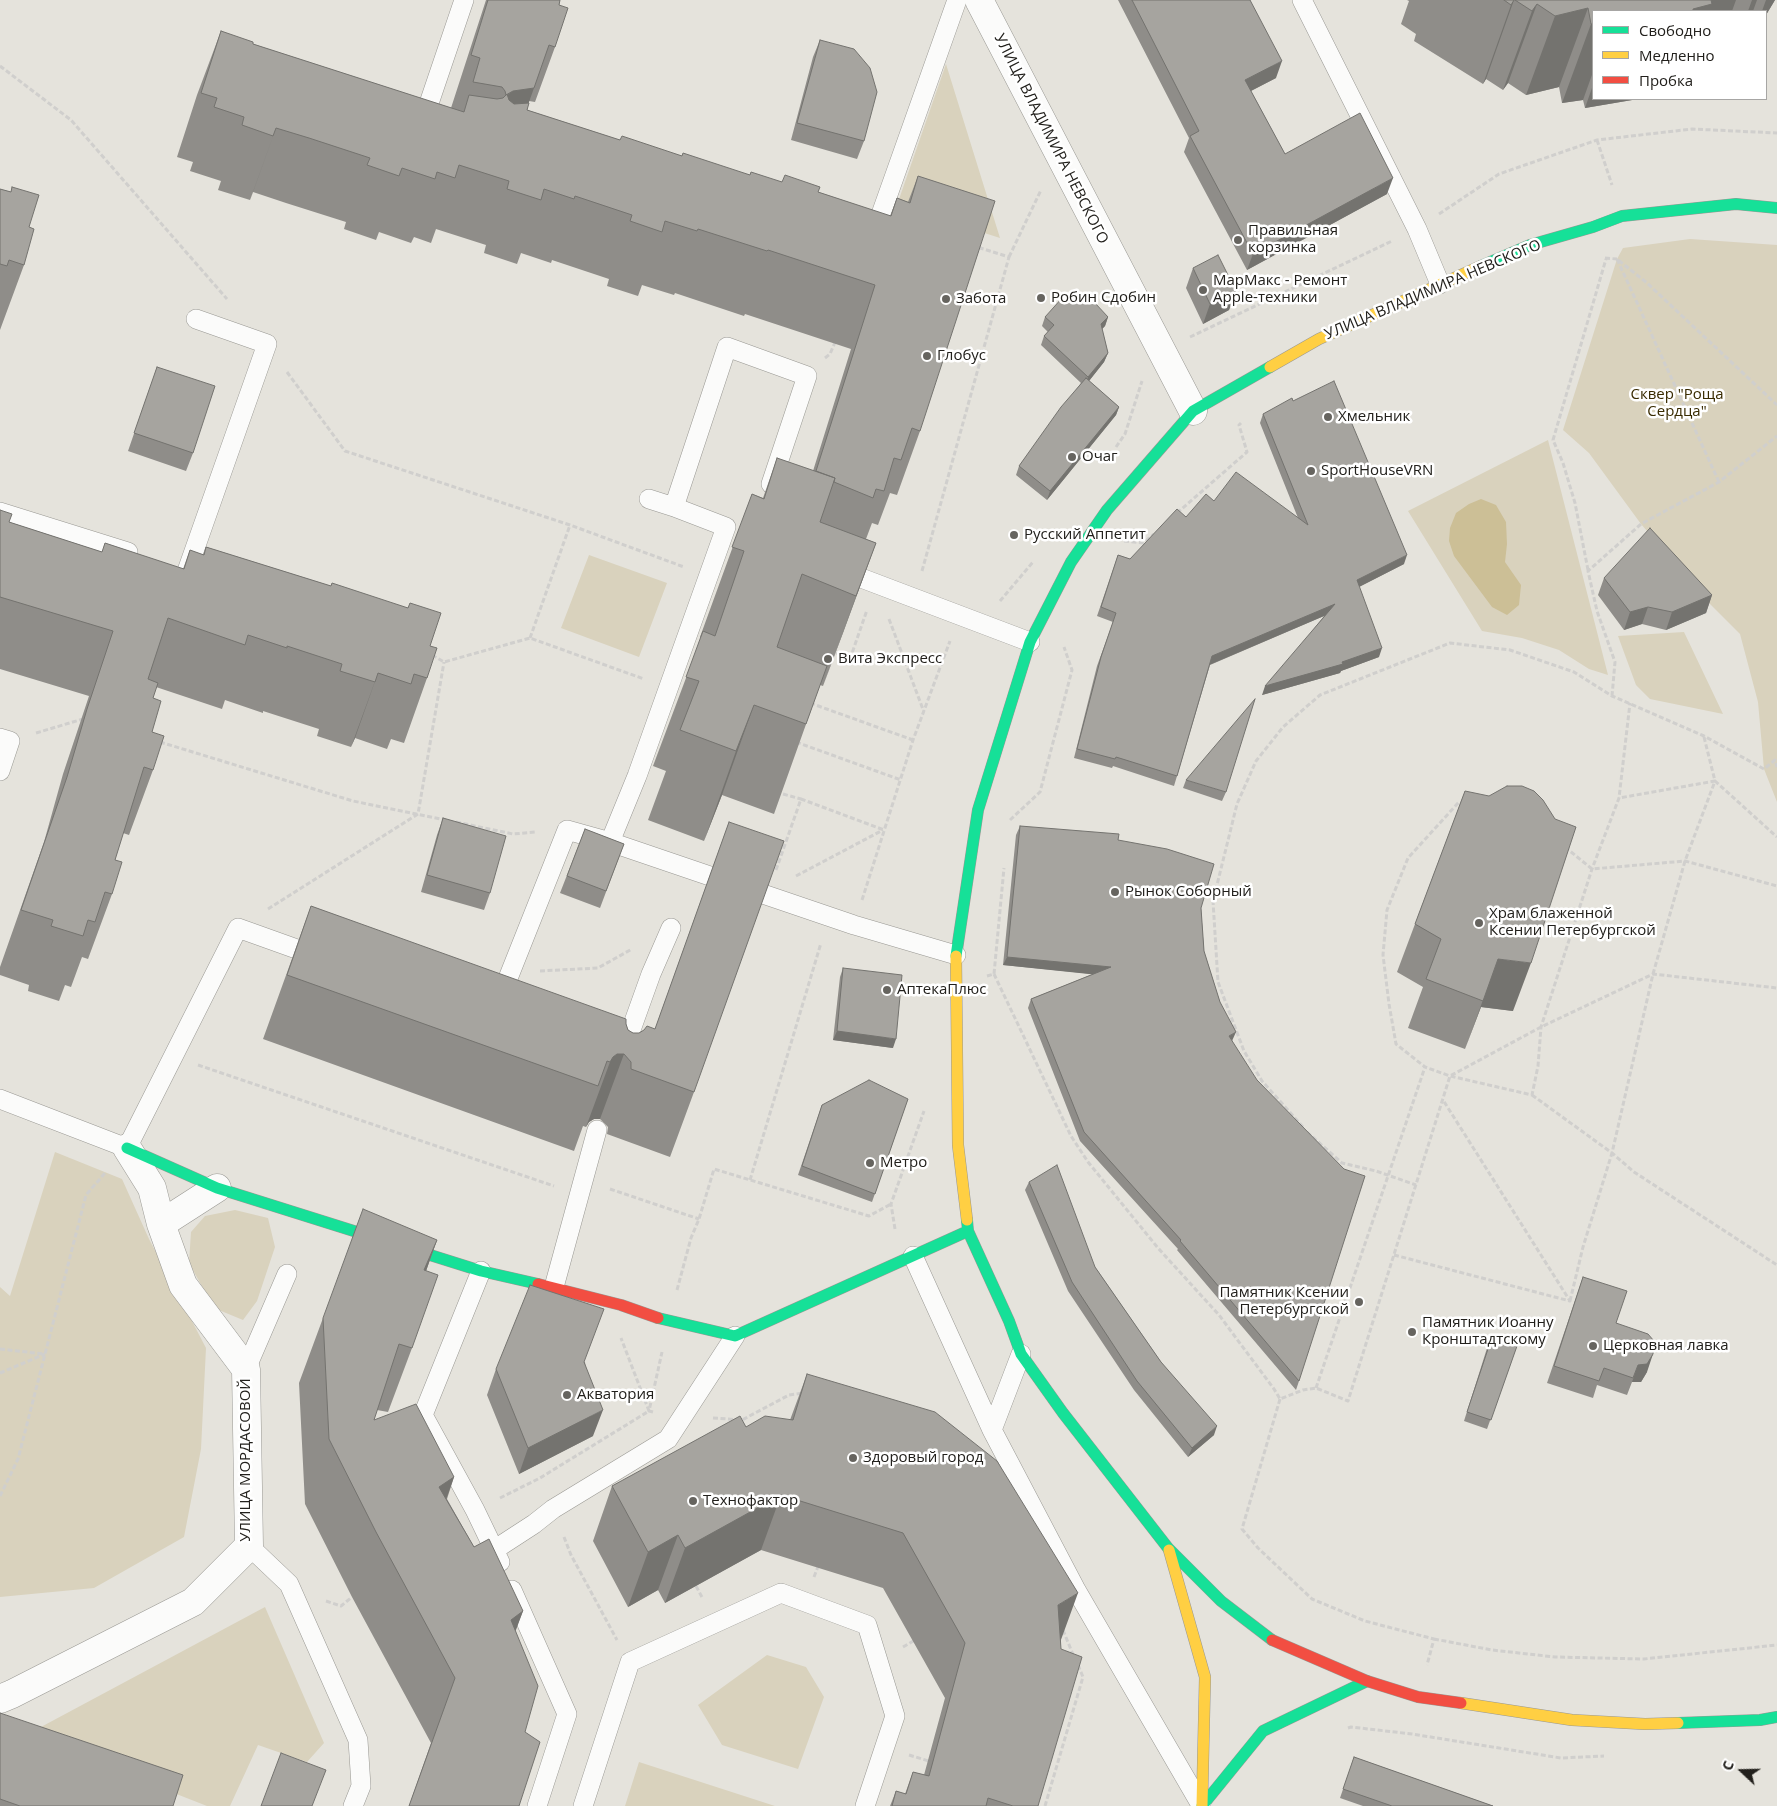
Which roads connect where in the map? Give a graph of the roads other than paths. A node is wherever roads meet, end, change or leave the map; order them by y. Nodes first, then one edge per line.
1 (464, 0) edge
2 (957, 0) edge
3 (979, 0) edge
4 (1302, 0) edge
5 (415, 144) edge
6 (1777, 208) edge
7 (847, 234) edge
8 (1440, 284) junction
9 (196, 319) dead end
10 (1193, 411) junction
11 (650, 499) dead end
12 (766, 499) edge
13 (674, 507) junction
14 (0, 512) edge
15 (726, 527) junction
16 (744, 534) edge
17 (140, 556) edge
18 (823, 564) edge
19 (168, 565) edge
20 (187, 570) junction
21 (206, 576) edge
22 (1030, 642) junction
23 (5, 740) edge
24 (0, 771) edge
25 (610, 842) junction
26 (671, 928) dead end
27 (956, 955) junction
28 (335, 963) edge
29 (491, 1020) edge
30 (608, 1066) edge
31 (0, 1098) edge
32 (597, 1130) edge
33 (127, 1148) junction
34 (218, 1188) junction
35 (320, 1220) junction
36 (161, 1224) junction
37 (302, 1230) dead end
38 (968, 1231) junction
39 (906, 1258) junction
40 (481, 1271) junction
41 (287, 1274) dead end
42 (554, 1287) junction
43 (735, 1336) junction
44 (1020, 1354) junction
45 (246, 1369) junction
46 (992, 1430) junction
47 (249, 1546) junction
48 (1168, 1548) junction
49 (494, 1550) junction
50 (1367, 1681) junction
51 (0, 1699) edge
52 (1777, 1717) edge
53 (353, 1806) edge
54 (537, 1806) edge
55 (582, 1806) edge
56 (865, 1806) edge
57 (1202, 1806) edge

1 - 5 lane
2 - 7 lane
3 - 10 street, УЛИЦА ВЛАДИМИРА НЕВСКОГО
4 - 8 lane
6 - 8 street, УЛИЦА ВЛАДИМИРА НЕВСКОГО
8 - 10 street, УЛИЦА ВЛАДИМИРА НЕВСКОГО
9 - 20 lane
10 - 22 street, УЛИЦА ВЛАДИМИРА НЕВСКОГО
11 - 13 lane
12 - 13 lane
13 - 15 lane
14 - 17 lane
15 - 16 lane
15 - 25 lane
18 - 22 lane
19 - 20 lane
20 - 21 lane
22 - 27 street, УЛИЦА ВЛАДИМИРА НЕВСКОГО
23 - 24 lane
25 - 27 lane
25 - 29 lane
26 - 30 lane
27 - 38 street, УЛИЦА ВЛАДИМИРА НЕВСКОГО
28 - 33 lane
31 - 33 lane
32 - 42 lane
33 - 34 street
33 - 36 street, УЛИЦА МОРДАСОВОЙ
34 - 35 street
34 - 36 street
35 - 37 lane
35 - 40 street
36 - 45 street, УЛИЦА МОРДАСОВОЙ
38 - 39 street
38 - 44 street, УЛИЦА ВЛАДИМИРА НЕВСКОГО
39 - 43 street
39 - 46 lane
40 - 42 street
40 - 49 lane
41 - 45 lane
42 - 43 street
43 - 49 lane
44 - 46 lane
44 - 48 street, УЛИЦА ВЛАДИМИРА НЕВСКОГО
45 - 47 street, УЛИЦА МОРДАСОВОЙ
46 - 57 lane
47 - 51 street, УЛИЦА МОРДАСОВОЙ
47 - 53 lane
48 - 50 street, УЛИЦА ВЛАДИМИРА НЕВСКОГО
48 - 57 street, УЛИЦА ВЛАДИМИРА НЕВСКОГО
49 - 54 lane
50 - 52 street, УЛИЦА ВЛАДИМИРА НЕВСКОГО
50 - 57 street
55 - 56 lane

